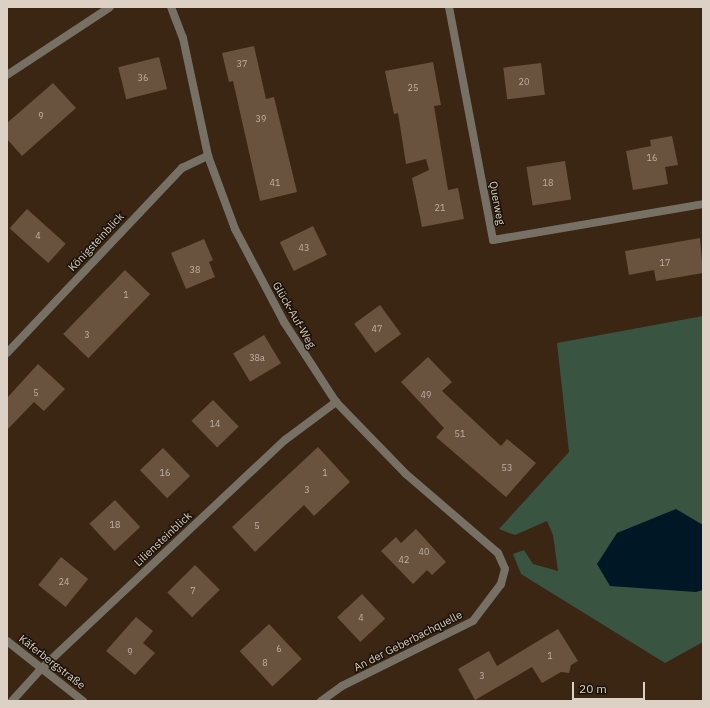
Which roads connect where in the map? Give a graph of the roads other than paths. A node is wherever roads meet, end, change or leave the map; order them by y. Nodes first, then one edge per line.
1 (110, 7) edge
2 (171, 7) edge
3 (449, 7) edge
4 (7, 75) edge
5 (208, 156) junction
6 (703, 204) edge
7 (7, 353) edge
8 (336, 402) junction
9 (504, 569) joint
10 (7, 641) edge
11 (41, 669) junction
12 (12, 701) edge
13 (83, 701) edge
14 (321, 701) edge

1 - 4 street
2 - 5 street, Glück-Auf-Weg
3 - 6 street, Querweg
5 - 7 street, Königsteinblick
5 - 8 street, Glück-Auf-Weg
8 - 9 street, Glück-Auf-Weg
8 - 11 street, Liliensteinblick
9 - 14 street, An der Geberbachquelle
10 - 11 street, Käferbergstraße
11 - 12 street, Liliensteinblick
11 - 13 street, Käferbergstraße

